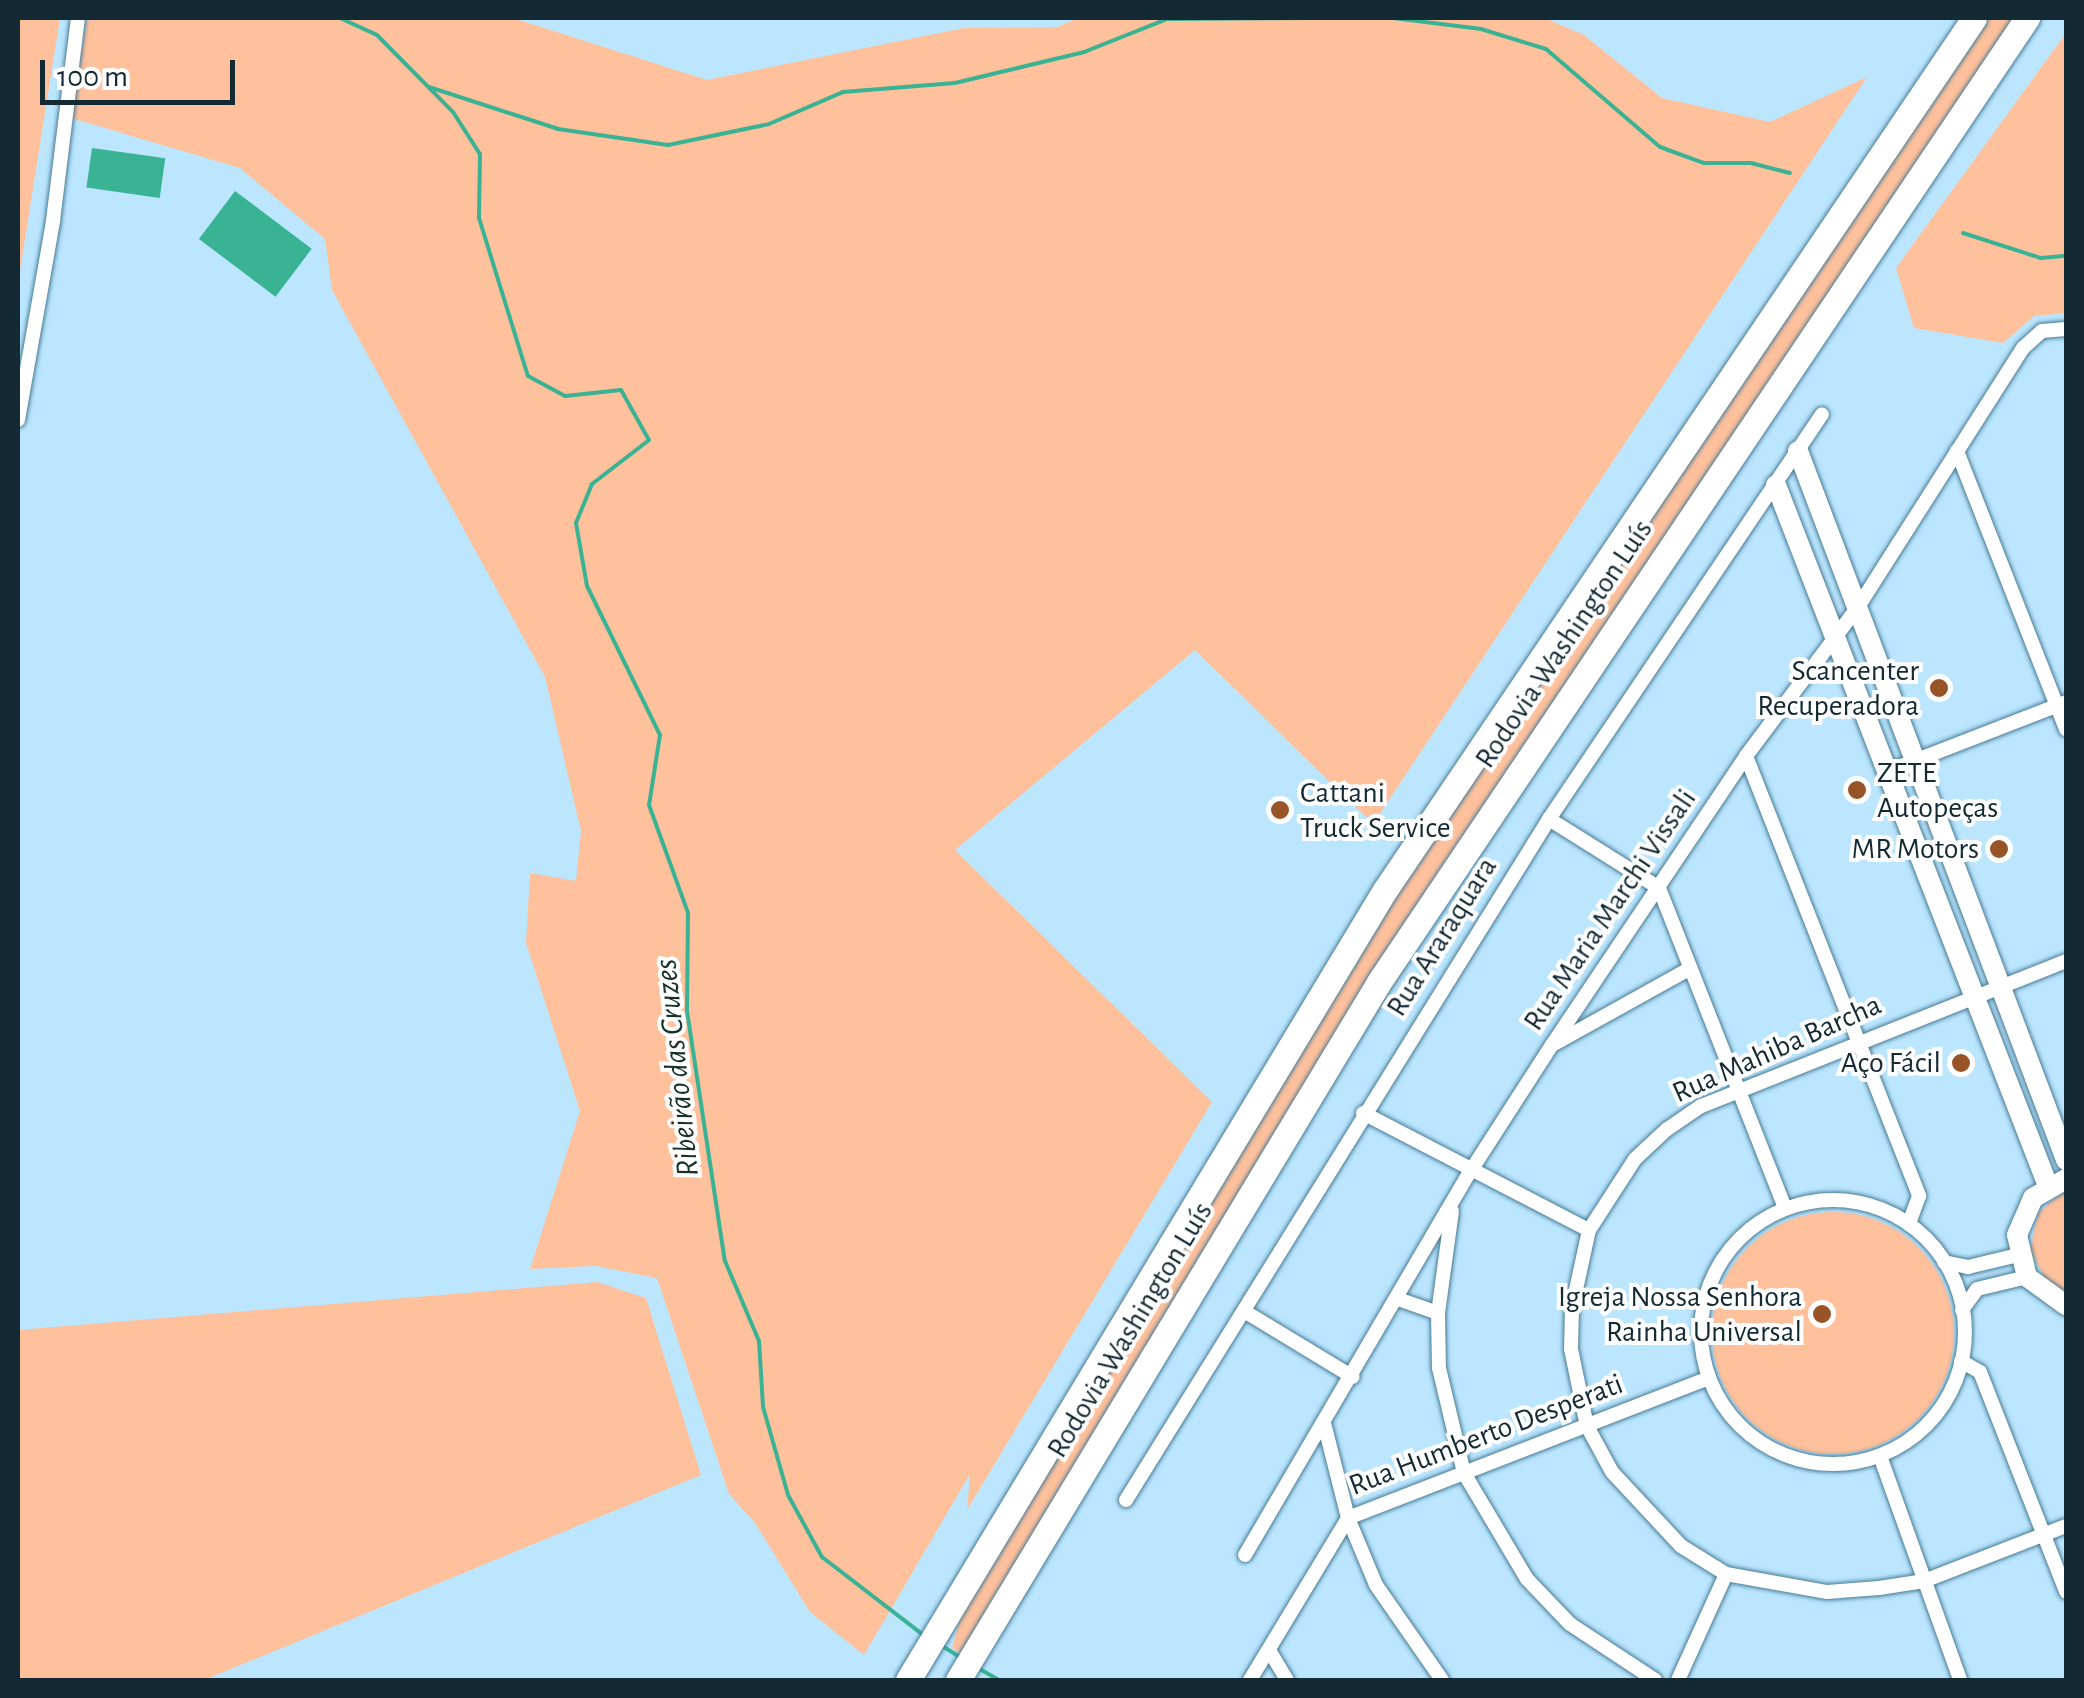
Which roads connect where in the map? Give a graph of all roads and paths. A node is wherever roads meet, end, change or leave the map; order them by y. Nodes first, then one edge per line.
1 (78, 18) edge
2 (1974, 18) edge
3 (2027, 18) edge
4 (2063, 328) edge
5 (1822, 415) dead end
6 (18, 420) edge
7 (1798, 451) junction
8 (1957, 451) junction
9 (1776, 485) junction
10 (1858, 607) junction
11 (1835, 634) junction
12 (2062, 704) edge
13 (2066, 729) edge
14 (1746, 756) junction
15 (1914, 761) junction
16 (1890, 770) junction
17 (1550, 819) junction
18 (1659, 888) junction
19 (2066, 961) edge
20 (1691, 968) junction
21 (2004, 984) junction
22 (1978, 994) junction
23 (1858, 1042) junction
24 (1552, 1045) junction
25 (1740, 1090) junction
26 (1363, 1113) junction
27 (2066, 1160) edge
28 (1470, 1172) junction
29 (2057, 1182) edge
30 (1452, 1206) junction
31 (1785, 1208) junction
32 (1908, 1224) junction
33 (1590, 1230) junction
34 (2018, 1255) junction
35 (1944, 1262) junction
36 (2027, 1277) junction
37 (1398, 1299) junction
38 (2066, 1305) edge
39 (1962, 1310) junction
40 (1244, 1311) junction
41 (1438, 1313) junction
42 (1961, 1362) junction
43 (1353, 1377) junction
44 (1709, 1378) junction
45 (1324, 1423) junction
46 (1587, 1426) junction
47 (1880, 1456) junction
48 (1464, 1473) junction
49 (1126, 1500) dead end
50 (1348, 1518) junction
51 (2066, 1526) edge
52 (2044, 1535) junction
53 (1246, 1555) dead end
54 (1726, 1574) junction
55 (1924, 1581) junction
56 (2066, 1592) edge
57 (1269, 1650) junction
58 (908, 1680) edge
59 (958, 1680) edge
60 (1250, 1680) edge
61 (1287, 1680) edge
62 (1442, 1680) edge
63 (1654, 1680) edge
64 (1678, 1680) edge
65 (1960, 1680) edge

1 - 6 street
2 - 58 highway, Rodovia Washington Luís
3 - 59 highway, Rodovia Washington Luís
4 - 8 street, Rua Maria Marchi Vissali
5 - 7 street, Rua Araraquara
7 - 9 street, Rua Araraquara
7 - 10 street
8 - 10 street, Rua Maria Marchi Vissali
8 - 12 street
9 - 11 street
9 - 17 street, Rua Araraquara
10 - 11 street, Rua Maria Marchi Vissali
10 - 15 street
11 - 14 street, Rua Maria Marchi Vissali
11 - 16 street
12 - 13 street
12 - 15 street
14 - 18 street, Rua Maria Marchi Vissali
14 - 23 street
15 - 16 street
15 - 21 street
16 - 22 street
17 - 18 street
17 - 26 street, Rua Araraquara
18 - 20 street
18 - 24 street, Rua Maria Marchi Vissali
19 - 21 street, Rua Mahiba Barcha
20 - 24 street
20 - 25 street
21 - 22 street, Rua Mahiba Barcha
21 - 27 street
22 - 23 street, Rua Mahiba Barcha
22 - 29 street
23 - 25 street, Rua Mahiba Barcha
23 - 32 street
24 - 28 street, Rua Maria Marchi Vissali
25 - 31 street
25 - 33 street, Rua Mahiba Barcha
26 - 28 street
26 - 40 street, Rua Araraquara
28 - 30 street, Rua Maria Marchi Vissali
28 - 33 street
29 - 34 street
30 - 37 street, Rua Maria Marchi Vissali
30 - 41 street
31 - 32 street
31 - 44 street
32 - 35 street
33 - 46 street, Rua Mahiba Barcha
34 - 35 street
34 - 36 street
35 - 39 street
36 - 38 street
36 - 39 street
37 - 41 street
37 - 43 street, Rua Maria Marchi Vissali
39 - 42 street
40 - 43 street
40 - 49 street, Rua Araraquara
41 - 48 street
42 - 47 street
42 - 52 street
43 - 45 street, Rua Maria Marchi Vissali
44 - 46 street, Rua Humberto Desperati
44 - 47 street
45 - 50 street
45 - 53 street, Rua Maria Marchi Vissali
46 - 48 street, Rua Humberto Desperati
46 - 54 street, Rua Mahiba Barcha
47 - 55 street
48 - 50 street, Rua Humberto Desperati
48 - 63 street
50 - 57 street, Rua Humberto Desperati
50 - 62 street
51 - 52 street, Rua Mahiba Barcha
52 - 55 street, Rua Mahiba Barcha
52 - 56 street
54 - 55 street, Rua Mahiba Barcha
54 - 64 street
55 - 65 street
57 - 60 street, Rua Humberto Desperati
57 - 61 street

